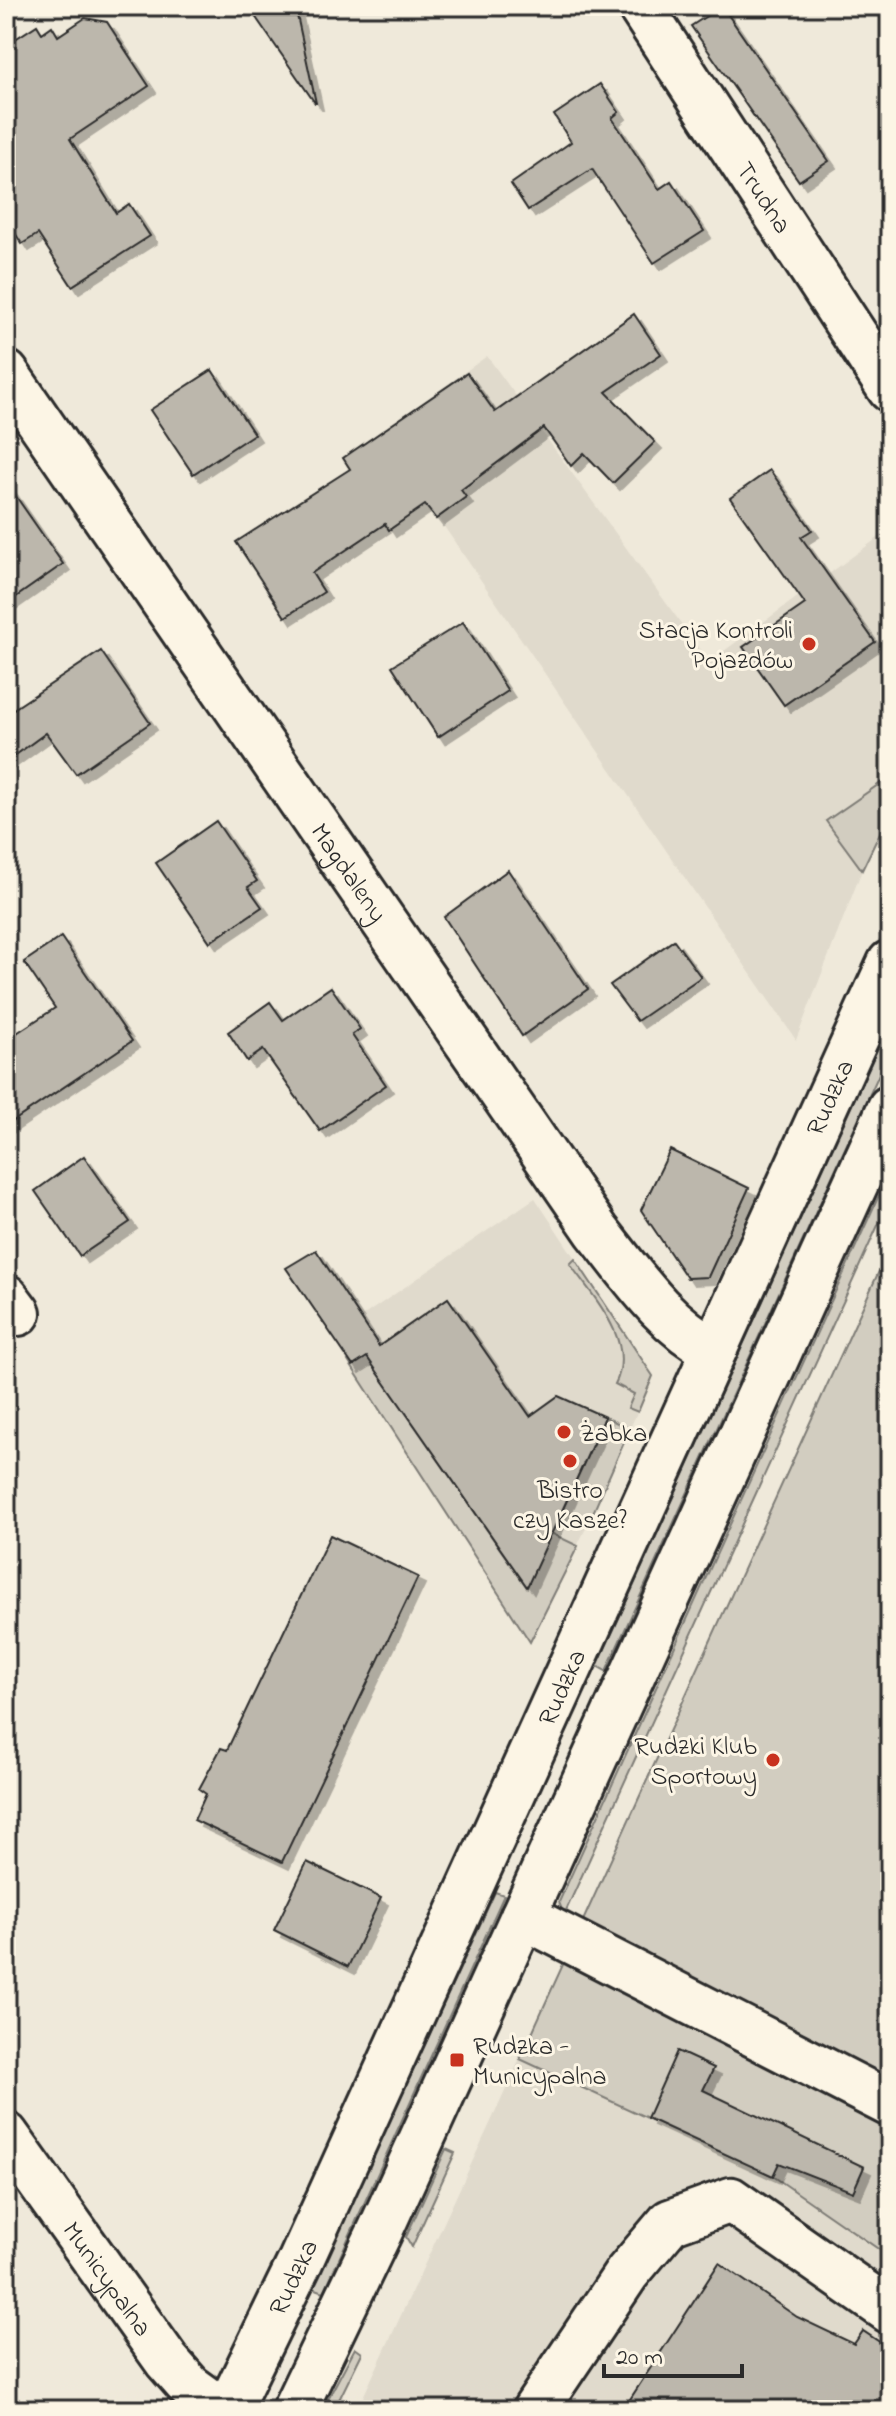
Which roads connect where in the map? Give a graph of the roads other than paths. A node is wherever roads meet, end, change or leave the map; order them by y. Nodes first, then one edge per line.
1 (640, 6) edge
2 (6, 373) edge
3 (890, 389) edge
4 (890, 963) edge
5 (890, 1108) edge
6 (714, 1350) junction
7 (531, 1753) junction
8 (585, 1779) junction
9 (523, 1916) junction
10 (890, 2104) edge
11 (6, 2135) edge
12 (890, 2311) edge
13 (225, 2410) edge
14 (294, 2410) edge
15 (535, 2410) edge

1 - 3 street, Trudna
2 - 6 street, Magdaleny
4 - 6 street, Rudzka
5 - 8 street
6 - 7 street, Rudzka
7 - 8 street
7 - 13 street, Rudzka
8 - 9 street
9 - 10 street
9 - 14 street
11 - 13 street, Municypalna
12 - 15 street

